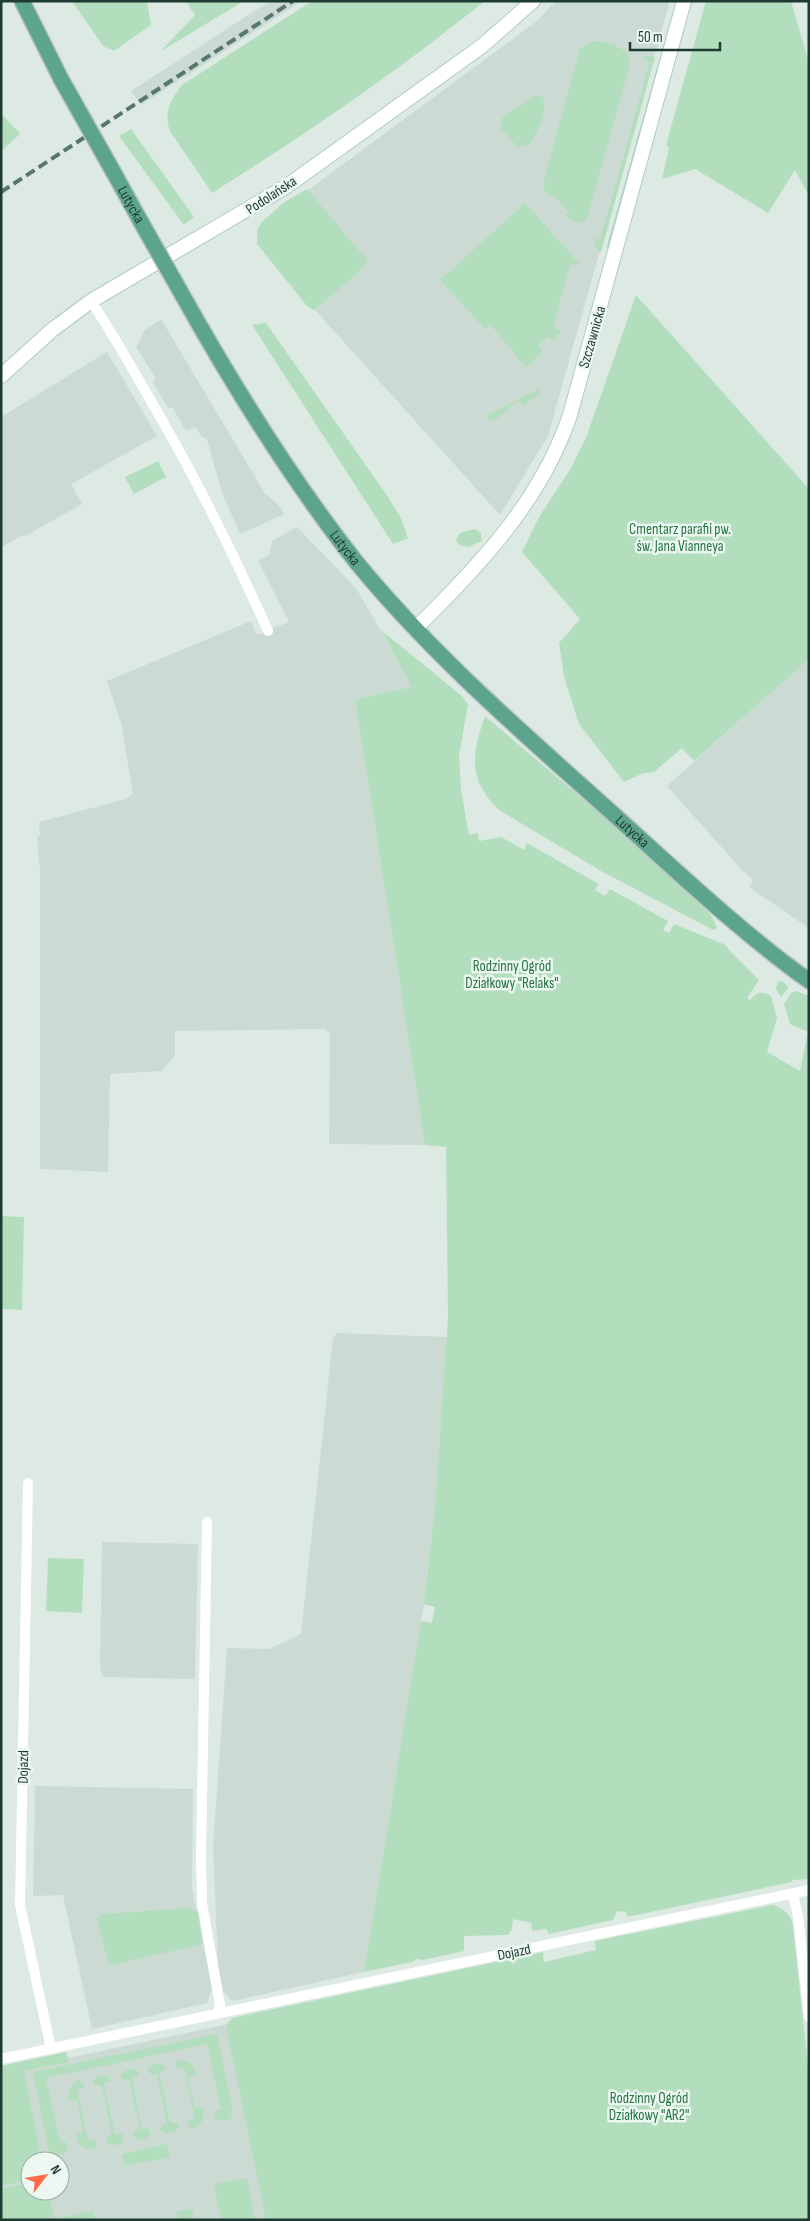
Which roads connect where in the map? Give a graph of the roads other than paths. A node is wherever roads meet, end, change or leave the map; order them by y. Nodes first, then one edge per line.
1 (22, 1) edge
2 (533, 1) edge
3 (684, 1) edge
4 (91, 301) junction
5 (1, 376) edge
6 (415, 628) junction
7 (268, 631) dead end
8 (809, 981) edge
9 (28, 1482) dead end
10 (207, 1522) dead end
11 (809, 1890) edge
12 (793, 1894) junction
13 (218, 2013) junction
14 (809, 2017) edge
15 (51, 2049) junction
16 (1, 2060) edge

1 - 6 main road, Lutycka, bridge
2 - 4 street, Podolańska
3 - 6 street, Szczawnicka
4 - 5 street, Podolańska
4 - 7 street
6 - 8 main road, Lutycka
9 - 15 street, Dojazd
10 - 13 street
11 - 12 street, Dojazd
12 - 13 street, Dojazd
12 - 14 street
13 - 15 street, Dojazd
15 - 16 street, Dojazd

